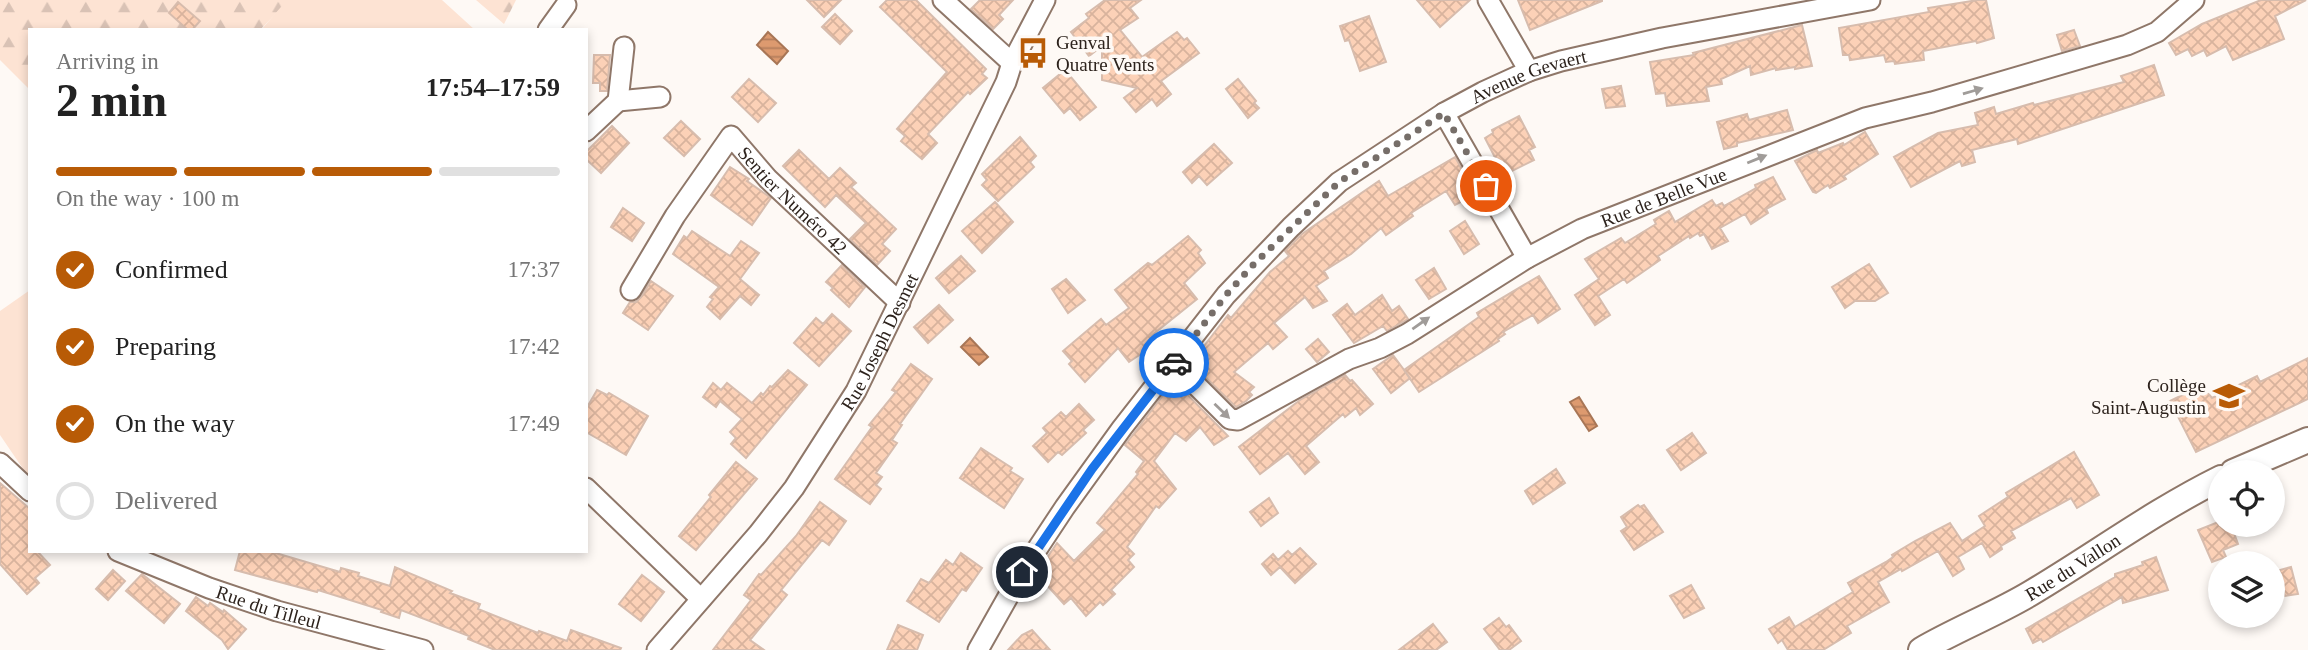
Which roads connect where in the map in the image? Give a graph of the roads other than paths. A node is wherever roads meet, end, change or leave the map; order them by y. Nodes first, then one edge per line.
1 (943, 0) edge
2 (1045, 0) edge
3 (1488, 0) edge
4 (1870, 0) edge
5 (2194, 0) edge
6 (566, 5) dead end
7 (549, 28) edge
8 (624, 47) dead end
9 (1012, 63) junction
10 (1529, 71) junction
11 (660, 97) dead end
12 (618, 101) junction
13 (1444, 113) junction
14 (588, 129) edge
15 (1527, 258) junction
16 (631, 290) dead end
17 (900, 303) junction
18 (1174, 363) junction
19 (2308, 440) edge
20 (2261, 460) edge
21 (0, 463) edge
22 (2208, 485) edge
23 (28, 489) edge
24 (588, 490) edge
25 (122, 553) edge
26 (701, 599) junction
27 (423, 650) edge
28 (657, 650) edge
29 (978, 650) edge
30 (1921, 650) edge

1 - 9 street
2 - 9 street, Rue Joseph Desmet
3 - 10 street
4 - 10 street, Avenue Gevaert
15 -> 5 street, Rue de Belle Vue
6 - 7 street
8 - 12 street
9 - 17 street, Rue Joseph Desmet
10 - 13 street, Avenue Gevaert
11 - 12 street
12 - 14 street
13 - 15 street
13 - 18 street, Avenue Gevaert
18 -> 15 street, Rue de Belle Vue
16 - 17 street, Sentier Numéro 42
17 - 26 street, Rue Joseph Desmet
18 - 29 street, Avenue Gevaert
19 - 20 street
21 - 23 street
22 - 30 street, Rue du Vallon
24 - 26 street
25 - 27 street, Rue du Tilleul
26 - 28 street, Rue Joseph Desmet

